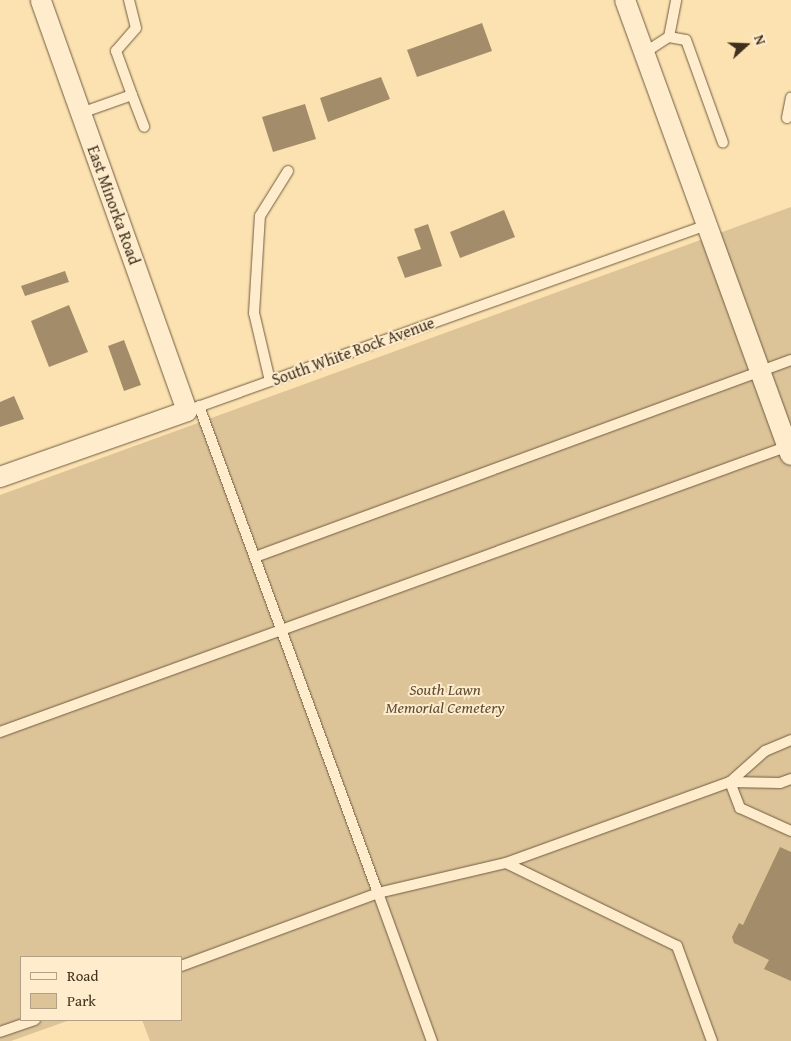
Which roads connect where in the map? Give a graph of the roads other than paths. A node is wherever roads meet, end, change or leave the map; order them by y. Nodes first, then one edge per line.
1 (41, 0) edge
2 (129, 0) edge
3 (625, 0) edge
4 (676, 0) edge
5 (669, 37) junction
6 (644, 53) junction
7 (132, 94) junction
8 (791, 98) edge
9 (81, 113) junction
10 (787, 118) dead end
11 (144, 127) dead end
12 (722, 143) dead end
13 (288, 171) dead end
14 (707, 225) junction
15 (791, 360) edge
16 (760, 371) junction
17 (270, 381) junction
18 (193, 409) junction
19 (790, 449) edge
20 (0, 477) edge
21 (255, 557) junction
22 (281, 628) junction
23 (0, 732) edge
24 (791, 740) edge
25 (791, 779) edge
26 (730, 782) junction
27 (791, 831) edge
28 (506, 863) junction
29 (378, 894) junction
30 (182, 966) edge
31 (32, 1021) edge
32 (0, 1032) edge
33 (432, 1041) edge
34 (712, 1041) edge

1 - 9 street, East Minorka Road
2 - 7 lane
3 - 6 street
4 - 5 lane
5 - 6 lane
5 - 12 lane
6 - 14 street
7 - 9 lane
7 - 11 lane
8 - 10 lane
9 - 18 street, East Minorka Road
13 - 17 lane
14 - 16 street
14 - 17 lane, South White Rock Avenue
15 - 16 lane
16 - 19 street
16 - 21 lane
17 - 18 lane, South White Rock Avenue
18 - 20 street, South White Rock Avenue
18 - 21 lane
19 - 22 lane
21 - 22 lane
22 - 23 lane
22 - 29 lane
24 - 26 lane
25 - 26 lane
26 - 27 lane
26 - 28 lane
28 - 29 lane
28 - 34 lane
29 - 30 lane
29 - 33 lane
31 - 32 lane

